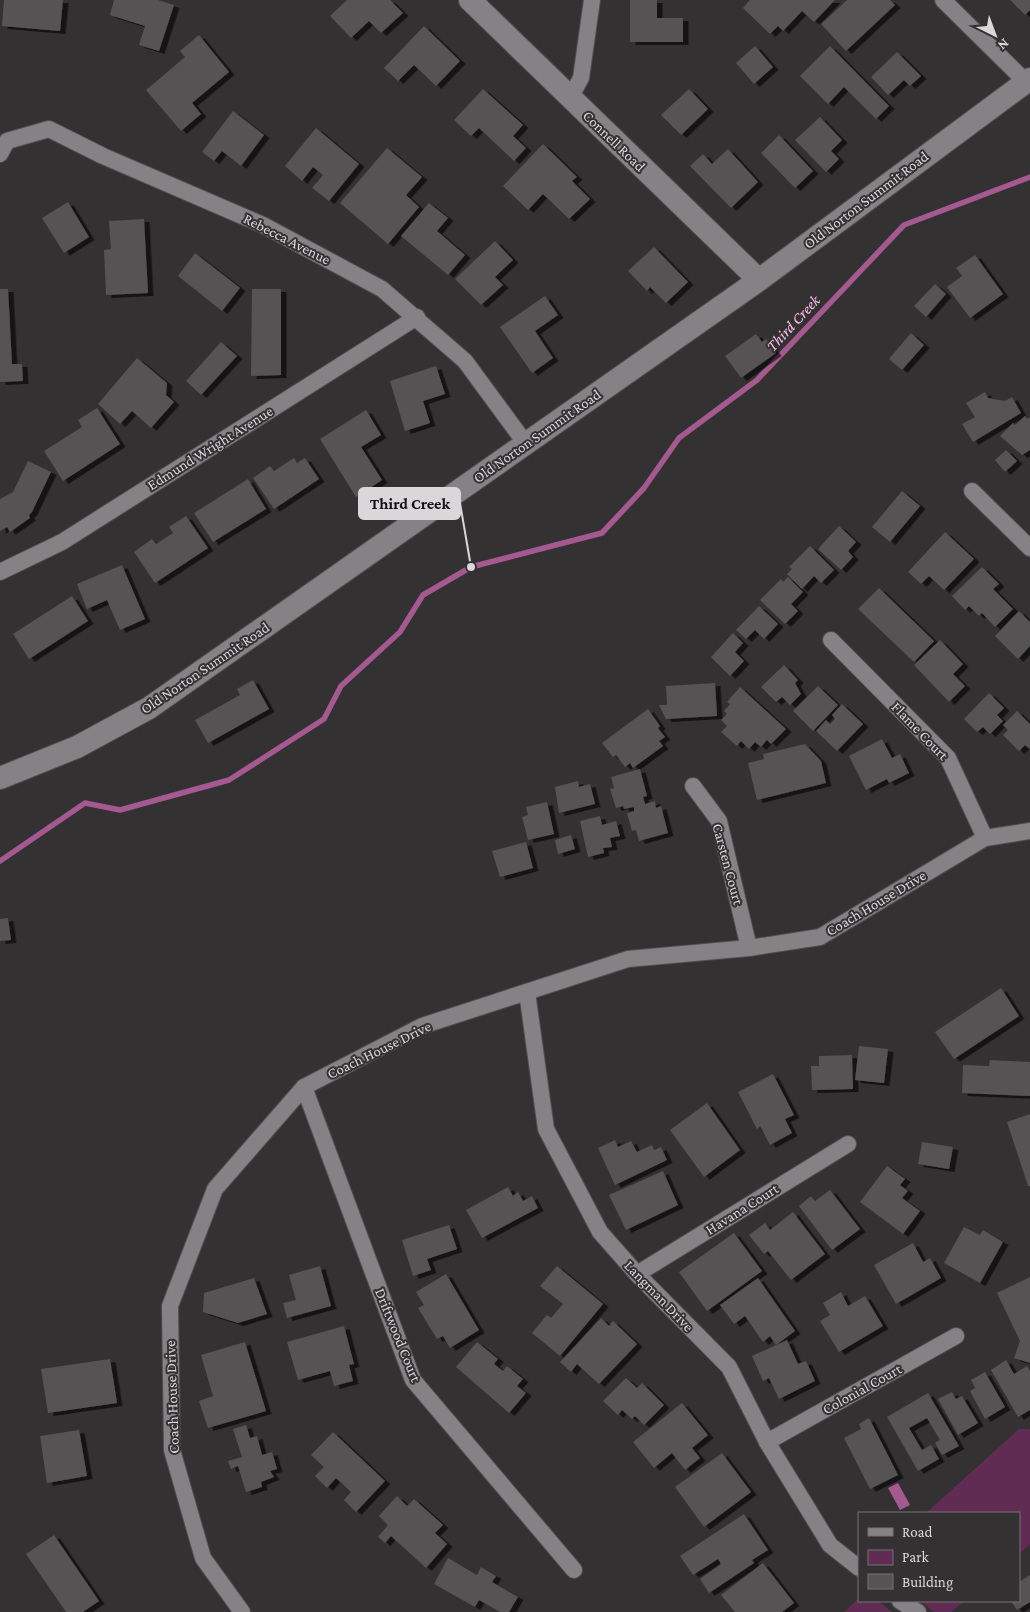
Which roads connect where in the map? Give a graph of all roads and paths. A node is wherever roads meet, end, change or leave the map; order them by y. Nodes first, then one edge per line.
1 (470, 0) edge
2 (592, 0) edge
3 (943, 0) edge
4 (1028, 81) edge
5 (570, 98) junction
6 (0, 154) edge
7 (759, 280) junction
8 (417, 317) junction
9 (526, 444) junction
10 (972, 491) dead end
11 (1030, 548) edge
12 (0, 572) edge
13 (831, 640) dead end
14 (0, 778) edge
15 (693, 786) dead end
16 (1030, 831) edge
17 (985, 838) junction
18 (749, 948) junction
19 (527, 992) junction
20 (304, 1087) junction
21 (848, 1144) dead end
22 (637, 1274) junction
23 (956, 1336) dead end
24 (767, 1442) junction
25 (858, 1567) edge
26 (574, 1570) dead end
27 (902, 1602) edge
28 (242, 1612) edge
29 (918, 1612) edge

1 - 5 main road, Connell Road
2 - 5 street
3 - 4 street
4 - 7 main road, Old Norton Summit Road
5 - 7 main road, Connell Road
6 - 8 street, Rebecca Avenue
7 - 9 main road, Old Norton Summit Road
8 - 9 street, Rebecca Avenue
8 - 12 street, Edmund Wright Avenue
9 - 14 main road, Old Norton Summit Road
10 - 11 street
13 - 17 street, Flame Court
15 - 18 street, Carsten Court
16 - 17 street, Coach House Drive
17 - 18 street, Coach House Drive
18 - 19 street, Coach House Drive
19 - 20 street, Coach House Drive
19 - 22 street, Langman Drive
20 - 26 street, Driftwood Court
20 - 28 street, Coach House Drive
21 - 22 street, Havana Court
22 - 24 street, Langman Drive
23 - 24 street, Colonial Court
24 - 25 street, Langman Drive
27 - 29 street

